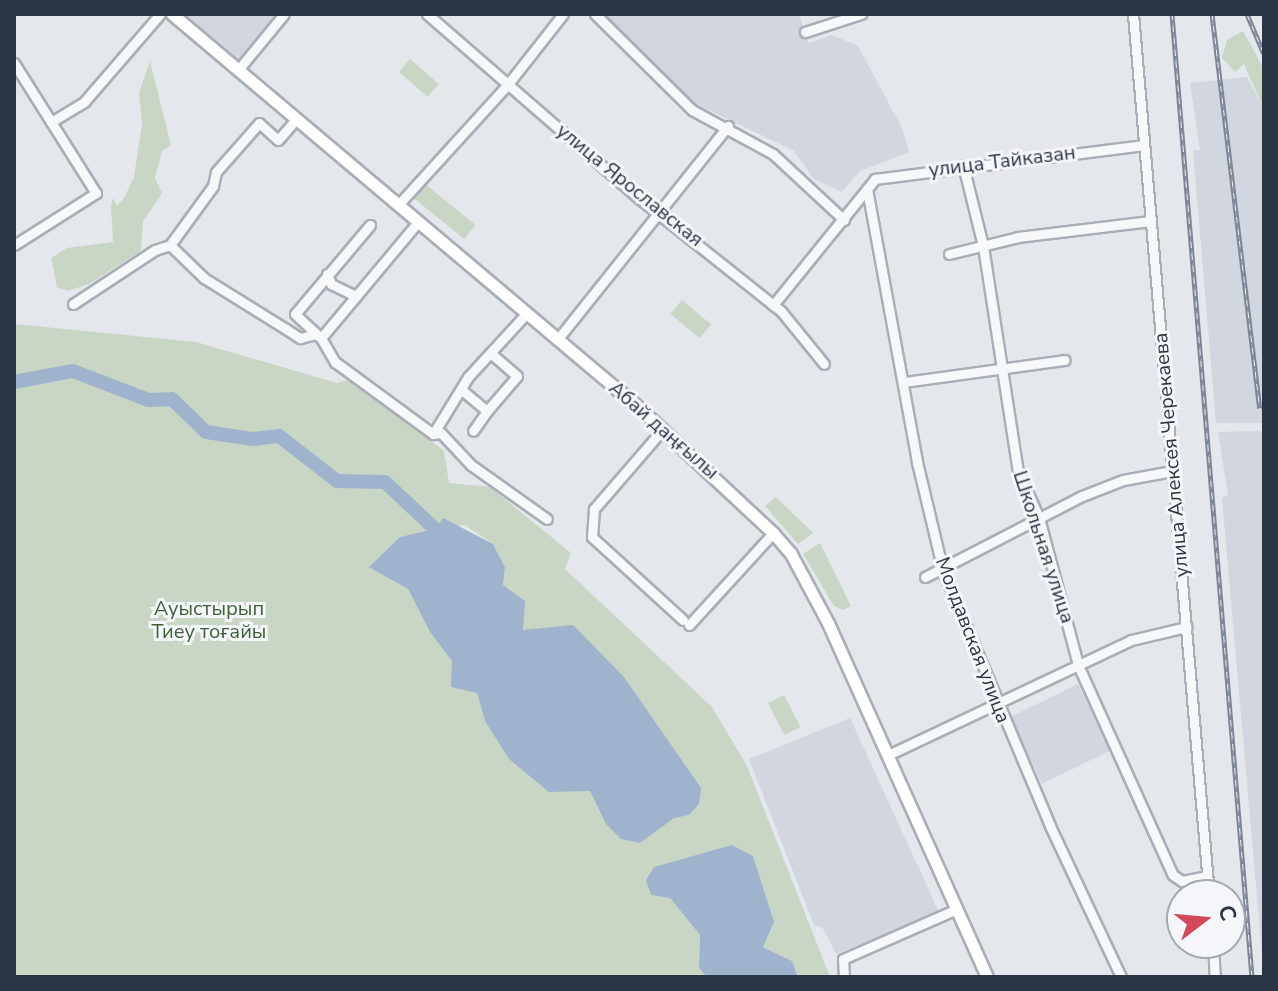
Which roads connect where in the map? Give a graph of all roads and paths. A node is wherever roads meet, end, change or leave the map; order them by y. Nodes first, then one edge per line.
1 (160, 14) edge
2 (172, 14) edge
3 (284, 14) edge
4 (427, 14) edge
5 (563, 14) edge
6 (595, 14) edge
7 (861, 14) edge
8 (1133, 14) edge
9 (805, 32) dead end
10 (14, 63) edge
11 (238, 70) junction
12 (508, 84) junction
13 (296, 119) junction
14 (51, 122) junction
15 (728, 126) junction
16 (1144, 145) junction
17 (963, 165) junction
18 (867, 189) junction
19 (398, 205) junction
20 (659, 211) junction
21 (844, 220) junction
22 (1150, 221) junction
23 (418, 222) junction
24 (370, 225) dead end
25 (14, 245) edge
26 (170, 245) junction
27 (983, 246) junction
28 (949, 254) dead end
29 (327, 274) junction
30 (356, 296) junction
31 (73, 304) dead end
32 (773, 305) junction
33 (526, 314) junction
34 (319, 336) junction
35 (557, 340) junction
36 (492, 354) junction
37 (1064, 360) dead end
38 (824, 364) dead end
39 (1002, 370) junction
40 (904, 382) junction
41 (463, 391) junction
42 (487, 411) junction
43 (663, 429) junction
44 (473, 431) dead end
45 (433, 434) junction
46 (1172, 471) junction
47 (1039, 518) junction
48 (547, 519) dead end
49 (773, 533) junction
50 (943, 571) junction
51 (925, 577) dead end
52 (1186, 627) junction
53 (1078, 665) junction
54 (996, 704) junction
55 (888, 755) junction
56 (1207, 876) junction
57 (1207, 879) edge
58 (957, 909) junction
59 (844, 977) edge
60 (987, 977) edge
61 (1121, 977) edge

1 - 14 street
2 - 11 main road, Абай даңғылы
3 - 11 street
4 - 12 street, улица Ярославская
5 - 12 street
6 - 15 street
7 - 9 street
8 - 16 street, улица Алексея Черекаева
10 - 14 street
11 - 13 main road, Абай даңғылы
12 - 19 street
12 - 20 street, улица Ярославская
13 - 19 main road, Абай даңғылы
13 - 26 street
14 - 25 street
15 - 20 street
15 - 21 street
16 - 17 street, улица Тайказан
16 - 22 street, улица Алексея Черекаева
17 - 18 street, улица Тайказан
17 - 27 street, Школьная улица
18 - 21 street
18 - 40 street, Молдавская улица
19 - 23 main road, Абай даңғылы
20 - 32 street, улица Ярославская
20 - 35 street
21 - 32 street
22 - 27 street
22 - 46 street, улица Алексея Черекаева
23 - 30 street
23 - 33 main road, Абай даңғылы
24 - 29 street
26 - 31 street
26 - 34 street
27 - 28 street
27 - 39 street, Школьная улица
29 - 30 street
29 - 34 street
30 - 34 street
32 - 38 street, улица Ярославская
33 - 35 main road, Абай даңғылы
33 - 36 street
34 - 45 street
35 - 43 main road, Абай даңғылы
36 - 41 street
36 - 42 street
37 - 39 street
39 - 40 street
39 - 47 street, Школьная улица
40 - 50 street, Молдавская улица
41 - 42 street
41 - 45 street
42 - 44 street
43 - 49 main road, Абай даңғылы
43 - 49 street
45 - 48 street
46 - 47 street
46 - 52 street, улица Алексея Черекаева
47 - 50 street
47 - 53 street, Школьная улица
49 - 55 main road, Абай даңғылы
50 - 51 street
50 - 54 street, Молдавская улица
52 - 53 street
52 - 56 street, улица Алексея Черекаева
53 - 54 street
53 - 56 street, Школьная улица
54 - 55 street
54 - 61 street, Молдавская улица
55 - 58 main road, Абай даңғылы
56 - 57 street, улица Алексея Черекаева
58 - 59 street
58 - 60 main road, Абай даңғылы

